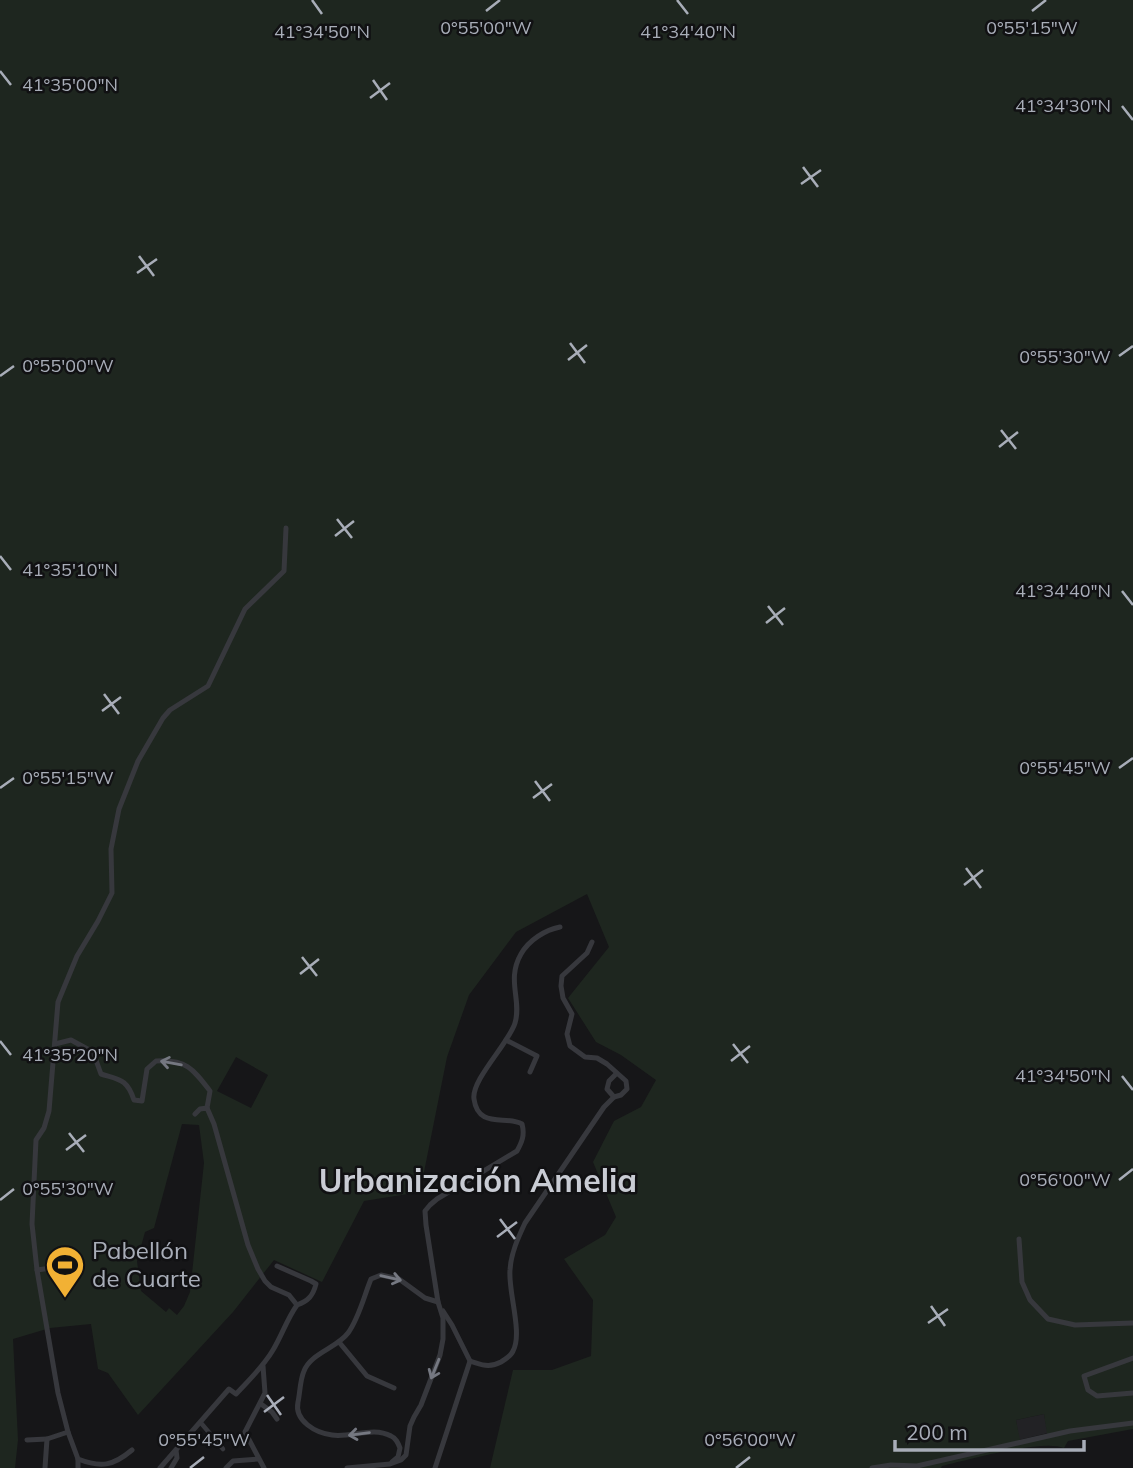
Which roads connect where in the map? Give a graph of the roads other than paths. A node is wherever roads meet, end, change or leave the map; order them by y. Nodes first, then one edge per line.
1 (286, 528) dead end
2 (560, 927) dead end
3 (592, 942) dead end
4 (506, 1040) junction
5 (55, 1044) junction
6 (530, 1072) dead end
7 (616, 1074) junction
8 (614, 1097) junction
9 (208, 1108) junction
10 (195, 1114) dead end
11 (1018, 1239) dead end
12 (72, 1265) dead end
13 (277, 1266) dead end
14 (37, 1270) junction
15 (438, 1303) junction
16 (297, 1305) junction
17 (1133, 1322) edge
18 (339, 1342) junction
19 (1133, 1358) edge
20 (470, 1361) junction
21 (263, 1366) junction
22 (394, 1388) dead end
23 (1133, 1393) edge
24 (261, 1404) junction
25 (277, 1419) dead end
26 (201, 1423) junction
27 (1133, 1423) edge
28 (68, 1432) junction
29 (47, 1438) junction
30 (27, 1440) dead end
31 (223, 1449) dead end
32 (132, 1450) dead end
33 (176, 1450) junction
34 (78, 1459) junction
35 (258, 1459) junction
36 (390, 1464) junction
37 (45, 1468) edge
38 (78, 1468) edge
39 (160, 1468) edge
40 (171, 1468) edge
41 (226, 1468) edge
42 (264, 1468) edge
43 (347, 1468) edge
44 (435, 1468) edge
45 (872, 1468) edge

1 - 5 street
2 - 4 street
3 - 7 street
4 - 6 street
4 - 15 street
9 -> 5 street
5 - 14 street
7 - 8 street
7 - 8 street
8 - 20 street
9 - 10 street
9 - 16 street
11 - 17 street
12 - 14 street
13 - 16 street
14 - 28 street
18 -> 15 street
15 - 20 street
15 -> 36 street
16 - 21 street
18 - 22 street
36 -> 18 street
19 - 23 street
20 - 44 street
21 - 24 street
21 - 26 street
24 - 25 street
24 - 35 street
26 - 31 street
26 - 33 street
27 - 45 street
28 - 29 street
28 - 34 street
29 - 30 street
29 - 37 street
32 - 34 street
33 - 39 street
33 - 40 street
34 - 38 street
35 - 41 street
35 - 42 street
36 - 43 street

